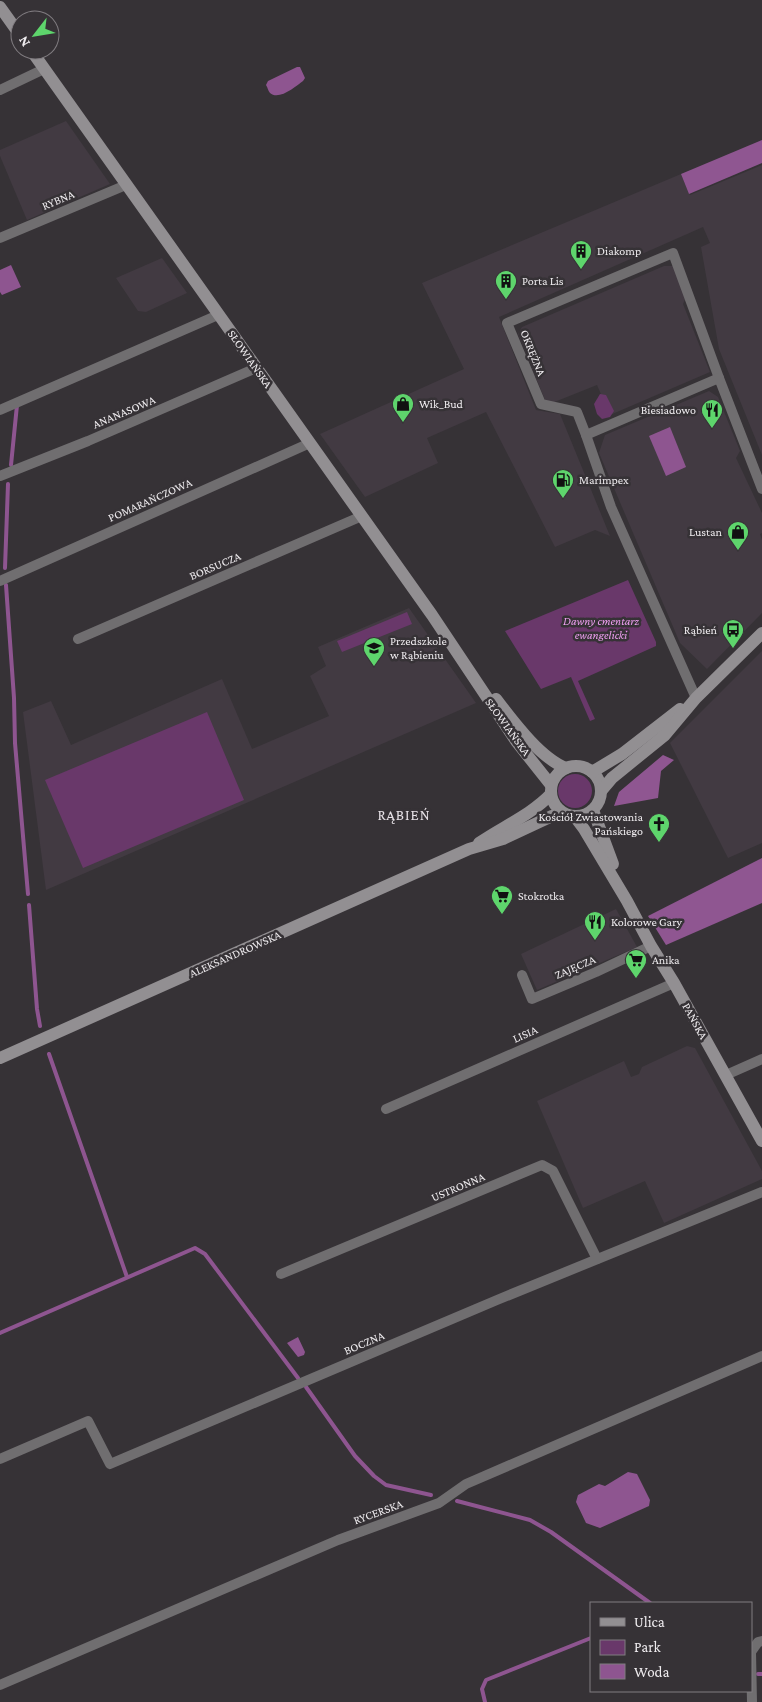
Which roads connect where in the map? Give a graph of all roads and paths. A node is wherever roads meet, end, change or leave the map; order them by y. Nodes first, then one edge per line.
1 (0, 7) edge
2 (10, 21) edge
3 (38, 60) edge
4 (44, 69) junction
5 (0, 90) edge
6 (126, 184) junction
7 (0, 238) edge
8 (218, 314) junction
9 (256, 368) junction
10 (719, 378) junction
11 (0, 410) edge
12 (586, 435) junction
13 (310, 444) junction
14 (0, 476) edge
15 (762, 488) edge
16 (362, 516) junction
17 (0, 581) edge
18 (762, 632) edge
19 (78, 639) dead end
20 (468, 667) junction
21 (696, 698) junction
22 (566, 768) junction
23 (592, 772) junction
24 (551, 790) junction
25 (601, 791) junction
26 (593, 810) junction
27 (570, 815) junction
28 (469, 850) junction
29 (628, 901) junction
30 (651, 946) junction
31 (522, 975) dead end
32 (674, 983) junction
33 (0, 1058) edge
34 (762, 1059) edge
35 (726, 1075) junction
36 (386, 1109) dead end
37 (762, 1141) edge
38 (762, 1192) edge
39 (597, 1259) junction
40 (281, 1274) dead end
41 (762, 1356) edge
42 (0, 1459) edge
43 (762, 1641) edge
44 (752, 1651) edge
45 (0, 1685) edge

1 - 2 street
3 - 4 street, SŁOWIAŃSKA
4 - 5 street
4 - 6 street, SŁOWIAŃSKA
6 - 7 street, RYBNA
6 - 8 street, SŁOWIAŃSKA
8 - 9 street, SŁOWIAŃSKA
8 - 11 street
9 - 13 street, SŁOWIAŃSKA
9 - 14 street, ANANASOWA
10 - 12 street
10 - 12 street, OKRĘŻNA
10 - 15 street, OKRĘŻNA
12 - 21 street, OKRĘŻNA
13 - 16 street, SŁOWIAŃSKA
13 - 17 street, POMARAŃCZOWA
16 - 19 street, BORSUCZA
16 - 20 street, SŁOWIAŃSKA
18 - 21 street
20 - 22 street, SŁOWIAŃSKA
20 - 24 street, SŁOWIAŃSKA
21 - 23 street
21 - 25 street
22 - 23 street
22 - 24 street
23 - 25 street
24 - 27 street
24 - 28 street, ALEKSANDROWSKA
25 - 26 street
26 - 27 street
26 - 29 street, PAŃSKA
27 - 28 street, ALEKSANDROWSKA
27 - 29 street, PAŃSKA
28 - 33 street, ALEKSANDROWSKA
29 - 30 street, PAŃSKA
30 - 31 street, ZAJĘCZA
30 - 32 street, PAŃSKA
32 - 35 street, PAŃSKA
32 - 36 street, LISIA
34 - 35 street
35 - 37 street, PAŃSKA
38 - 39 street, BOCZNA
39 - 40 street, USTRONNA
39 - 42 street, BOCZNA
41 - 45 street, RYCERSKA
43 - 44 street

